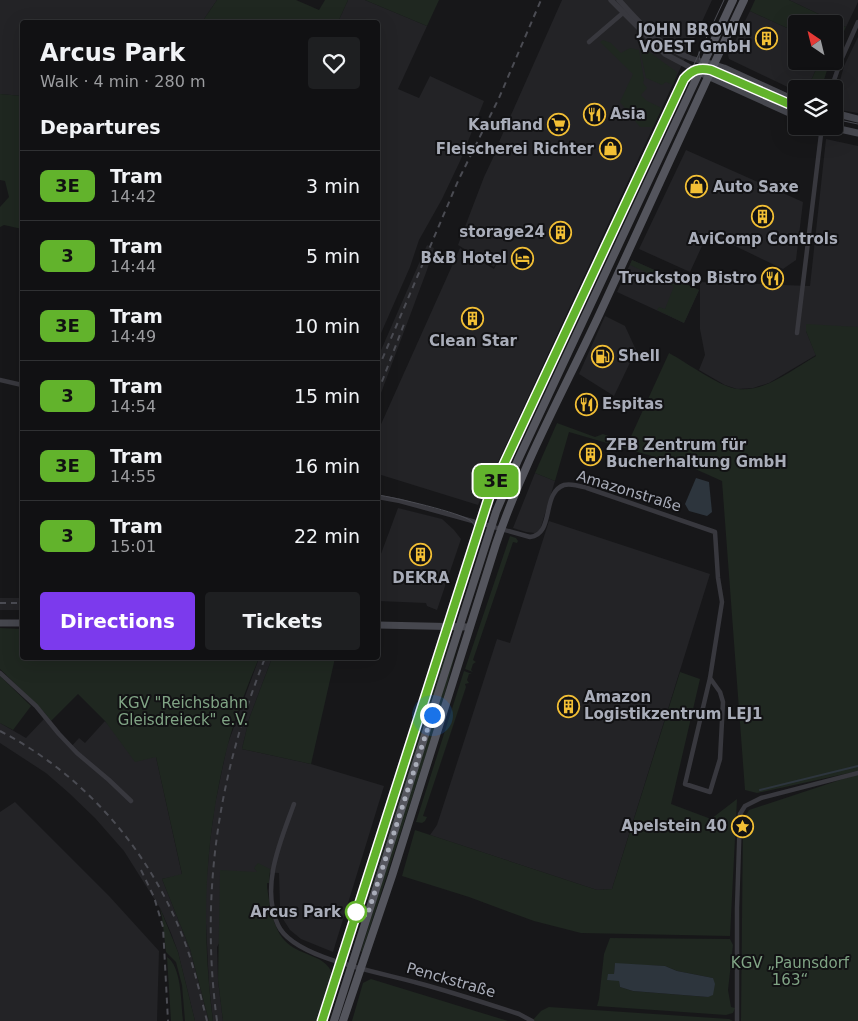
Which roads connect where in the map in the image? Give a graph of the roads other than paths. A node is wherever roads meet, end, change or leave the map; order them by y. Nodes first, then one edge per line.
1 (611, 0) edge
2 (619, 0) edge
3 (733, 0) edge
4 (744, 0) edge
5 (625, 10) junction
6 (858, 22) edge
7 (589, 42) dead end
8 (704, 62) junction
9 (714, 64) junction
10 (699, 72) junction
11 (708, 77) junction
12 (834, 80) edge
13 (788, 96) edge
14 (788, 112) edge
15 (843, 115) edge
16 (858, 119) edge
17 (843, 130) edge
18 (858, 134) edge
19 (821, 135) edge
20 (796, 276) dead end
21 (802, 277) junction
22 (796, 333) dead end
23 (0, 380) edge
24 (20, 385) edge
25 (380, 497) edge
26 (491, 527) junction
27 (501, 530) junction
28 (0, 623) edge
29 (20, 623) edge
30 (380, 624) edge
31 (459, 626) junction
32 (470, 627) junction
33 (0, 673) edge
34 (710, 678) junction
35 (858, 773) edge
36 (131, 801) dead end
37 (294, 804) dead end
38 (351, 966) junction
39 (360, 969) junction
40 (334, 1021) edge
41 (342, 1021) edge
42 (532, 1021) edge
43 (737, 1021) edge

1 - 5 street
2 - 5 street
3 - 8 main road
4 - 9 main road
5 - 7 street
5 - 8 street
5 - 10 street
6 - 12 street
8 - 9 main road
8 - 10 main road
9 - 11 main road
9 - 13 main road
10 - 11 main road
10 - 26 main road
11 - 14 main road
11 - 27 main road
15 - 16 main road
17 - 18 main road
19 - 21 street
20 - 21 street
21 - 22 street
23 - 24 street
25 - 26 street, Amazonstraße
26 - 27 street, Amazonstraße
26 - 31 main road
27 - 32 main road
27 - 34 street, Amazonstraße
28 - 29 main road
30 - 31 main road
31 - 32 main road
31 - 38 main road
32 - 39 main road
33 - 36 street
34 - 34 street
35 - 43 street
37 - 38 street, Penckstraße
38 - 39 street, Penckstraße
38 - 40 main road
39 - 41 main road
39 - 42 street, Penckstraße

